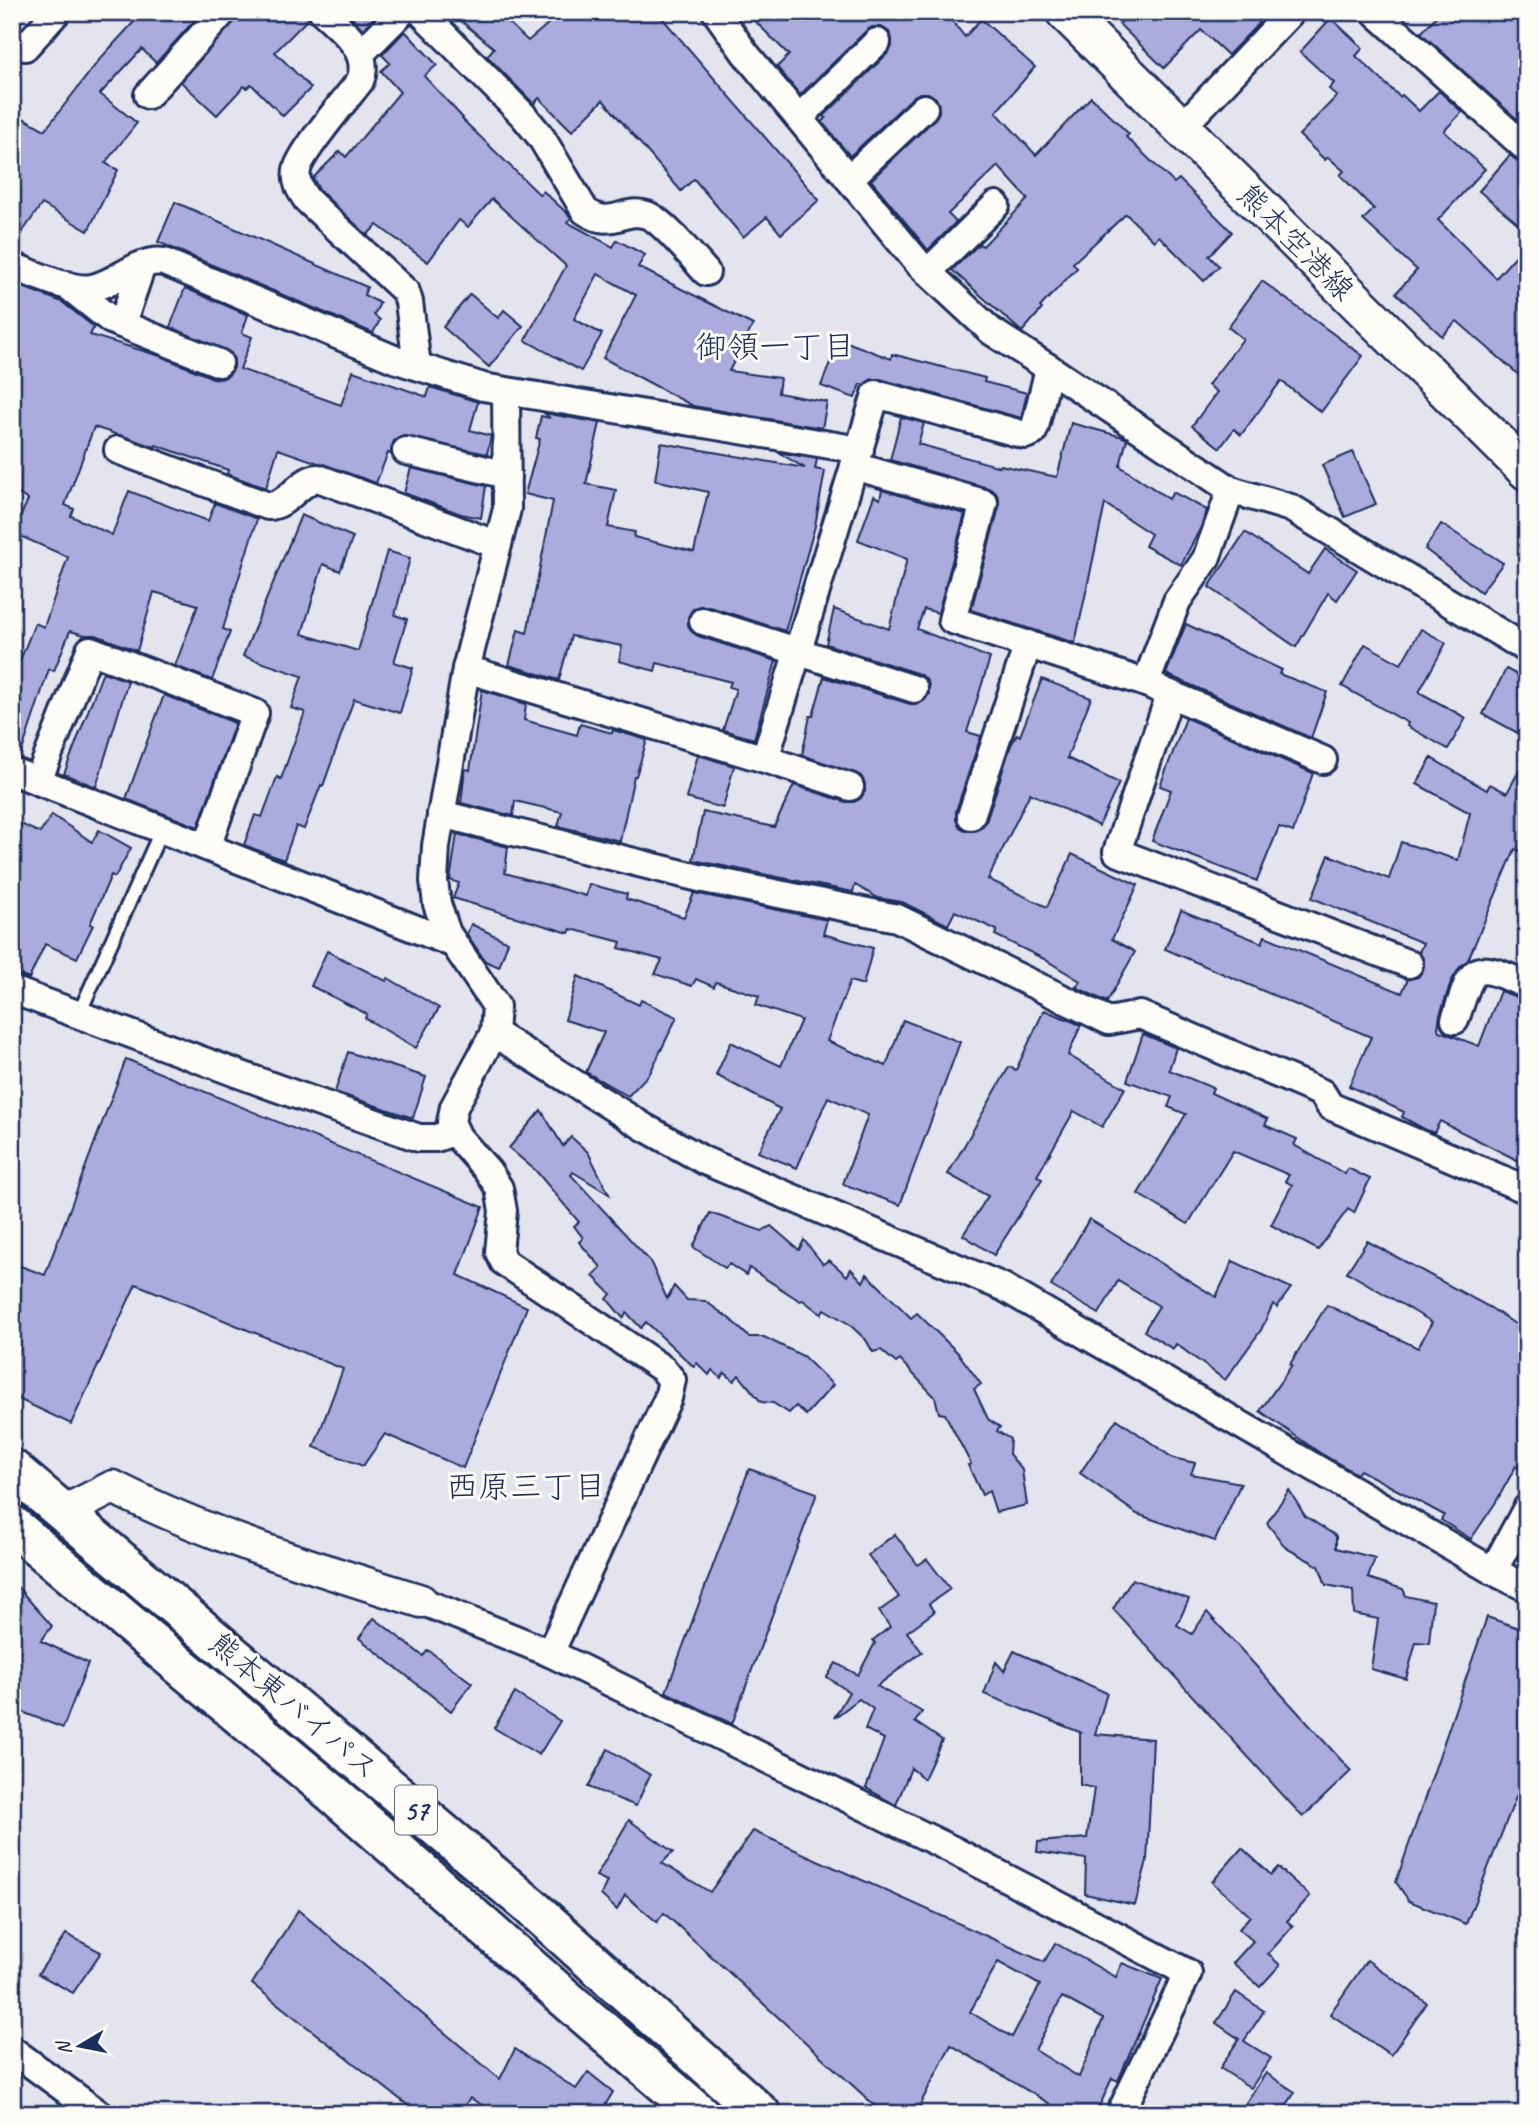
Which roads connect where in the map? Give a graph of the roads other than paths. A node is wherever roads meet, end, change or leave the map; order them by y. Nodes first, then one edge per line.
1 (57, 12) edge
2 (223, 12) edge
3 (323, 12) edge
4 (402, 12) edge
5 (421, 12) edge
6 (716, 12) edge
7 (1065, 12) edge
8 (1291, 12) edge
9 (1376, 12) edge
10 (877, 42) dead end
11 (25, 47) dead end
12 (361, 53) junction
13 (148, 95) dead end
14 (924, 108) dead end
15 (799, 118) junction
16 (1181, 128) junction
17 (1527, 149) edge
18 (849, 179) junction
19 (996, 205) dead end
20 (142, 265) junction
21 (12, 266) edge
22 (706, 272) dead end
23 (929, 272) junction
24 (66, 285) junction
25 (122, 324) junction
26 (219, 363) dead end
27 (417, 366) junction
28 (1049, 368) junction
29 (506, 391) junction
30 (118, 450) dead end
31 (405, 451) dead end
32 (857, 458) junction
33 (1527, 471) edge
34 (507, 475) junction
35 (1231, 490) junction
36 (498, 545) junction
37 (703, 621) dead end
38 (1028, 644) junction
39 (1527, 649) edge
40 (798, 651) junction
41 (466, 668) junction
42 (1146, 683) junction
43 (914, 689) dead end
44 (1170, 694) junction
45 (765, 759) junction
46 (1324, 760) dead end
47 (12, 771) edge
48 (38, 781) junction
49 (850, 787) dead end
50 (441, 814) junction
51 (971, 816) dead end
52 (162, 830) junction
53 (207, 847) junction
54 (452, 943) junction
55 (1409, 964) dead end
56 (1527, 985) edge
57 (12, 990) edge
58 (78, 1016) junction
59 (1455, 1020) dead end
60 (494, 1033) junction
61 (454, 1132) junction
62 (1527, 1190) edge
63 (12, 1469) edge
64 (1527, 1508) edge
65 (64, 1512) junction
66 (12, 1525) edge
67 (1493, 1571) junction
68 (1527, 1588) edge
69 (421, 1601) joint
70 (550, 1653) junction
71 (12, 2050) edge
72 (99, 2114) edge
73 (700, 2114) edge
74 (761, 2114) edge
75 (1120, 2114) edge

1 - 11 street
2 - 13 street
3 - 12 street
4 - 12 street
5 - 22 street
6 - 15 street
7 - 16 main road, 熊本空港線
8 - 16 street
9 - 17 street
10 - 15 street
12 - 27 street
14 - 18 street
15 - 18 street
16 - 33 main road, 熊本空港線
18 - 23 street
19 - 23 street
20 - 24 street
20 - 25 street
20 - 27 street
21 - 24 street
23 - 28 street
24 - 25 street
25 - 26 street
27 - 29 street
28 - 32 street
28 - 35 street
29 - 32 street
29 - 34 street
30 - 36 street
31 - 34 street
32 - 38 street
32 - 40 street
34 - 36 street
35 - 39 street
35 - 42 street
36 - 41 street
37 - 40 street
38 - 42 street
38 - 51 street
40 - 43 street
40 - 45 street
41 - 45 street
41 - 50 street
42 - 44 street
44 - 46 street
44 - 55 street
45 - 49 street
47 - 48 street
48 - 52 street
48 - 53 street
50 - 54 street
50 - 62 street
52 - 53 street
52 - 58 lane
53 - 54 street
54 - 60 street
56 - 59 street
57 - 58 street
58 - 61 street
60 - 61 street
60 - 67 street
61 - 70 street
63 - 65 highway, 熊本東バイパス / 57
64 - 67 street
65 - 69 street
65 - 74 highway, 熊本東バイパス / 57
66 - 73 highway, 熊本東バイパス / 57
67 - 68 street
69 - 70 street
70 - 75 street
71 - 72 street

